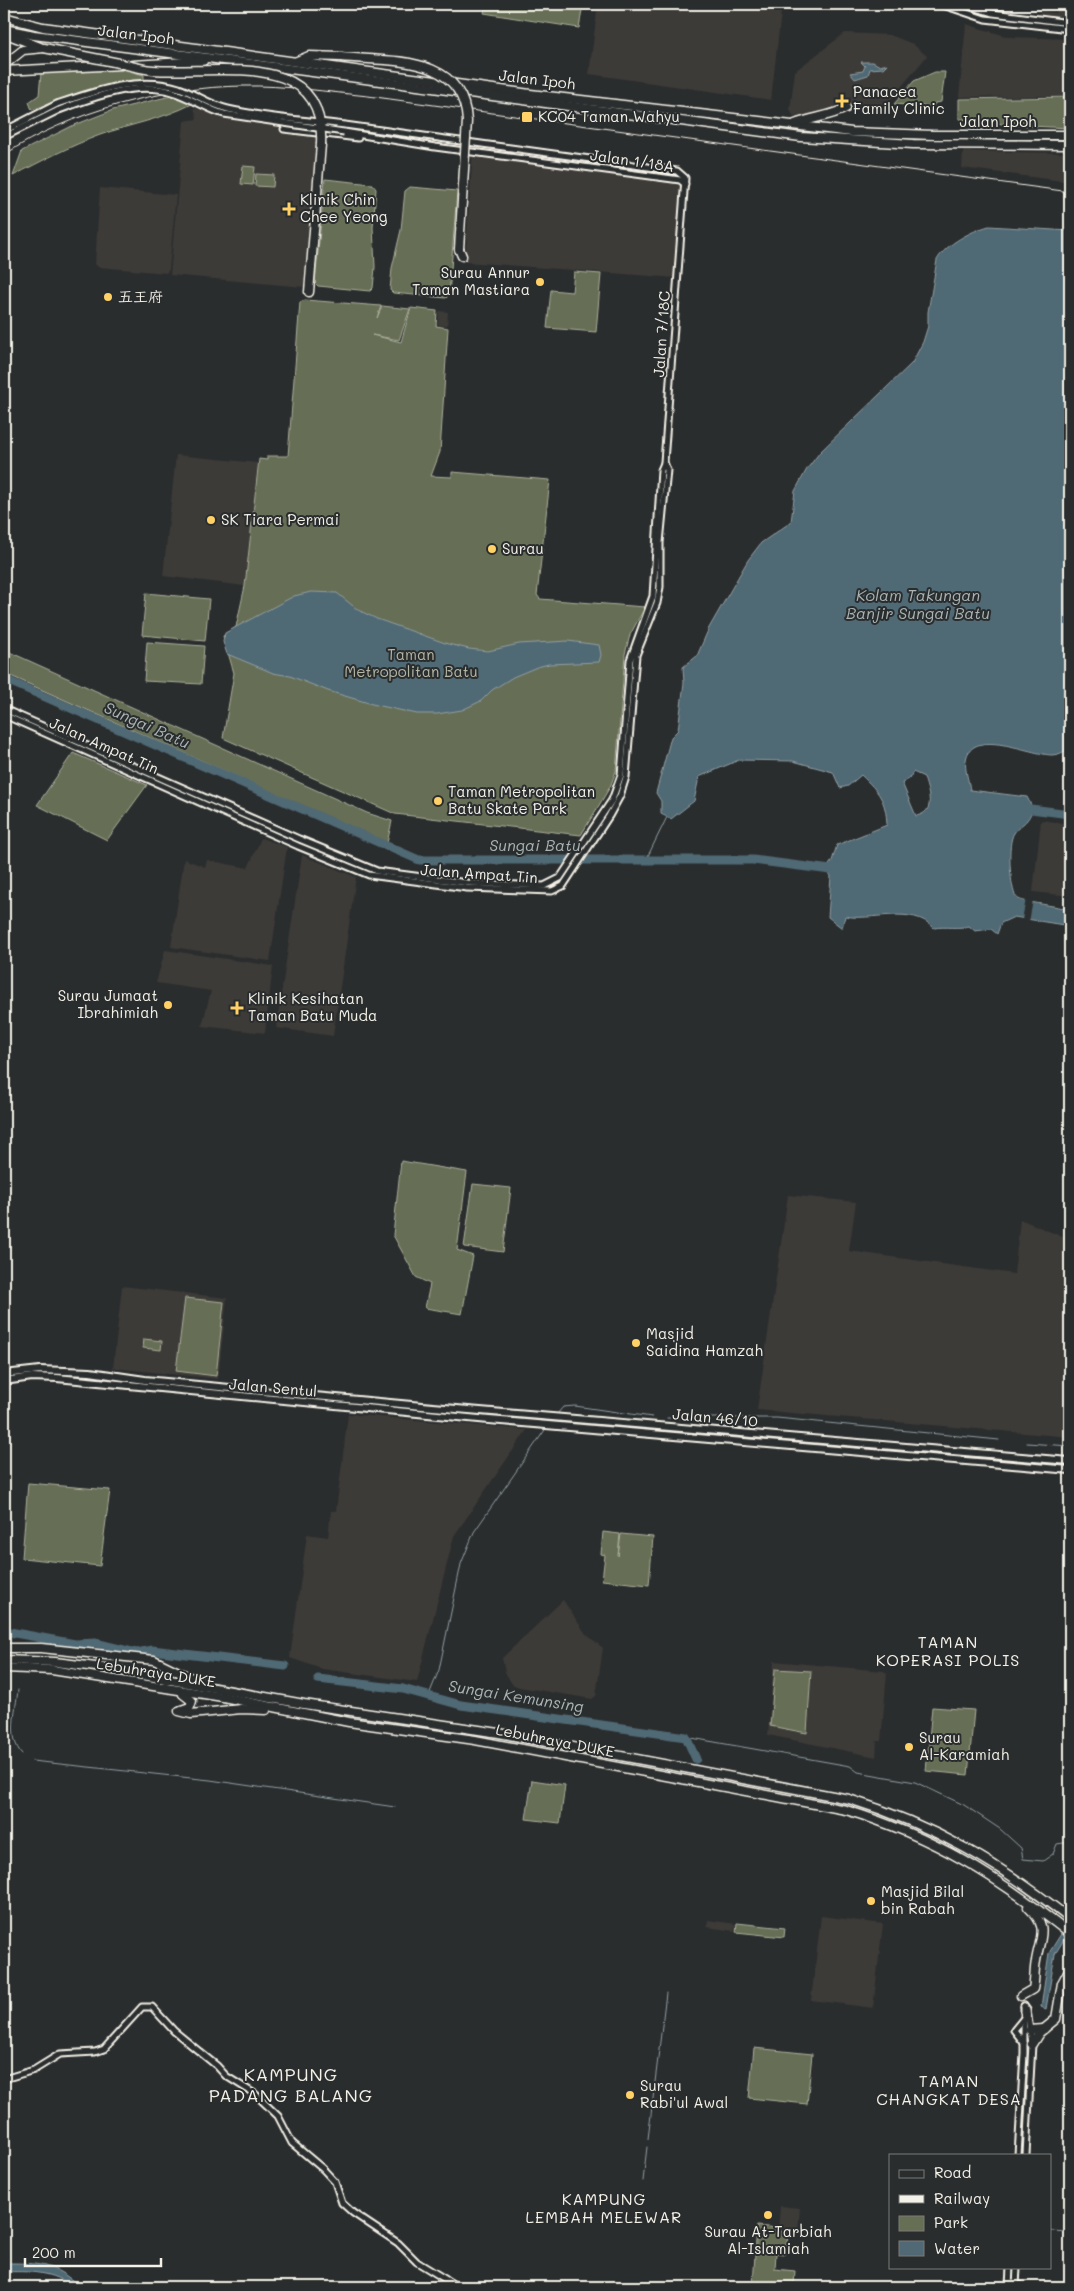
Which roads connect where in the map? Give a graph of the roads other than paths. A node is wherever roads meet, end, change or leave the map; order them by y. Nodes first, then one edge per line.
1 (940, 4) edge
2 (964, 4) edge
3 (4, 17) edge
4 (1070, 23) edge
5 (4, 29) edge
6 (1070, 29) edge
7 (4, 33) edge
8 (44, 48) junction
9 (223, 59) junction
10 (295, 61) junction
11 (4, 65) edge
12 (4, 71) edge
13 (58, 107) junction
14 (846, 108) dead end
15 (793, 125) junction
16 (284, 129) dead end
17 (4, 131) edge
18 (1070, 135) edge
19 (4, 137) edge
20 (383, 140) junction
21 (1070, 145) edge
22 (685, 184) junction
23 (461, 253) dead end
24 (309, 292) dead end
25 (664, 462) junction
26 (662, 486) junction
27 (4, 709) edge
28 (4, 715) edge
29 (48, 727) junction
30 (69, 744) junction
31 (569, 871) junction
32 (4, 1374) edge
33 (98, 1376) junction
34 (116, 1377) junction
35 (140, 1380) junction
36 (4, 1381) edge
37 (89, 1383) junction
38 (105, 1384) junction
39 (126, 1387) junction
40 (358, 1400) joint
41 (379, 1410) joint
42 (1070, 1461) edge
43 (1070, 1470) edge
44 (4, 1648) edge
45 (4, 1660) edge
46 (4, 1668) edge
47 (176, 1690) junction
48 (294, 1702) junction
49 (291, 1712) junction
50 (1007, 1887) junction
51 (1067, 1917) edge
52 (1070, 1934) edge
53 (1070, 1968) edge
54 (1021, 1996) dead end
55 (1024, 2018) junction
56 (1044, 2029) junction
57 (1030, 2030) junction
58 (1028, 2044) junction
59 (4, 2079) edge
60 (1018, 2154) edge
61 (1026, 2154) edge
62 (1010, 2268) edge
63 (1017, 2268) edge
64 (1009, 2284) edge
65 (1016, 2285) edge
66 (458, 2287) edge
67 (1024, 2287) edge

1 - 6 street
2 - 4 street
3 - 10 highway, Jalan Ipoh
5 - 9 highway, Jalan Ipoh
7 - 8 highway
8 - 11 highway
8 - 24 highway, bridge
9 - 12 highway
9 - 21 highway, Jalan Ipoh
10 - 15 highway, Jalan Ipoh
10 - 23 highway, bridge
13 - 17 street
13 - 19 street
13 - 20 street, Jalan 1/18A, bridge
13 - 22 street, Jalan 1/18A, bridge
14 - 15 highway
15 - 18 highway, Jalan Ipoh
16 - 20 street
20 - 22 street, Jalan 1/18A
22 - 25 street, Jalan 7/18C
25 - 26 street
25 - 26 street, Jalan 7/18C
26 - 31 street, Jalan Ampat Tin
27 - 29 street, Jalan Ampat Tin
28 - 30 street, Jalan Ampat Tin
29 - 30 street
29 - 31 street, Jalan Ampat Tin
30 - 31 street, Jalan Ampat Tin
32 - 33 main road
33 - 34 main road
33 - 37 main road
33 - 38 main road
34 - 35 main road
34 - 39 main road
35 - 39 main road
35 - 40 main road, Jalan Sentul
36 - 37 main road
37 - 38 main road
38 - 39 main road
39 - 41 main road, Jalan Sentul
40 - 42 main road, Jalan 46/10
41 - 43 main road, Jalan 46/10
44 - 48 highway
45 - 48 highway, Lebuhraya DUKE
46 - 47 highway, Lebuhraya DUKE
47 - 49 highway, Lebuhraya DUKE
47 - 49 highway
48 - 51 highway, Lebuhraya DUKE
49 - 50 highway, Lebuhraya DUKE
50 - 52 highway, Lebuhraya DUKE
50 - 54 highway
53 - 56 highway
55 - 57 street
55 - 58 street
55 - 58 street
56 - 57 highway
56 - 58 highway
57 - 58 street
58 - 60 street
58 - 61 street
59 - 66 street
62 - 64 street
63 - 65 street
64 - 65 street
65 - 67 street

